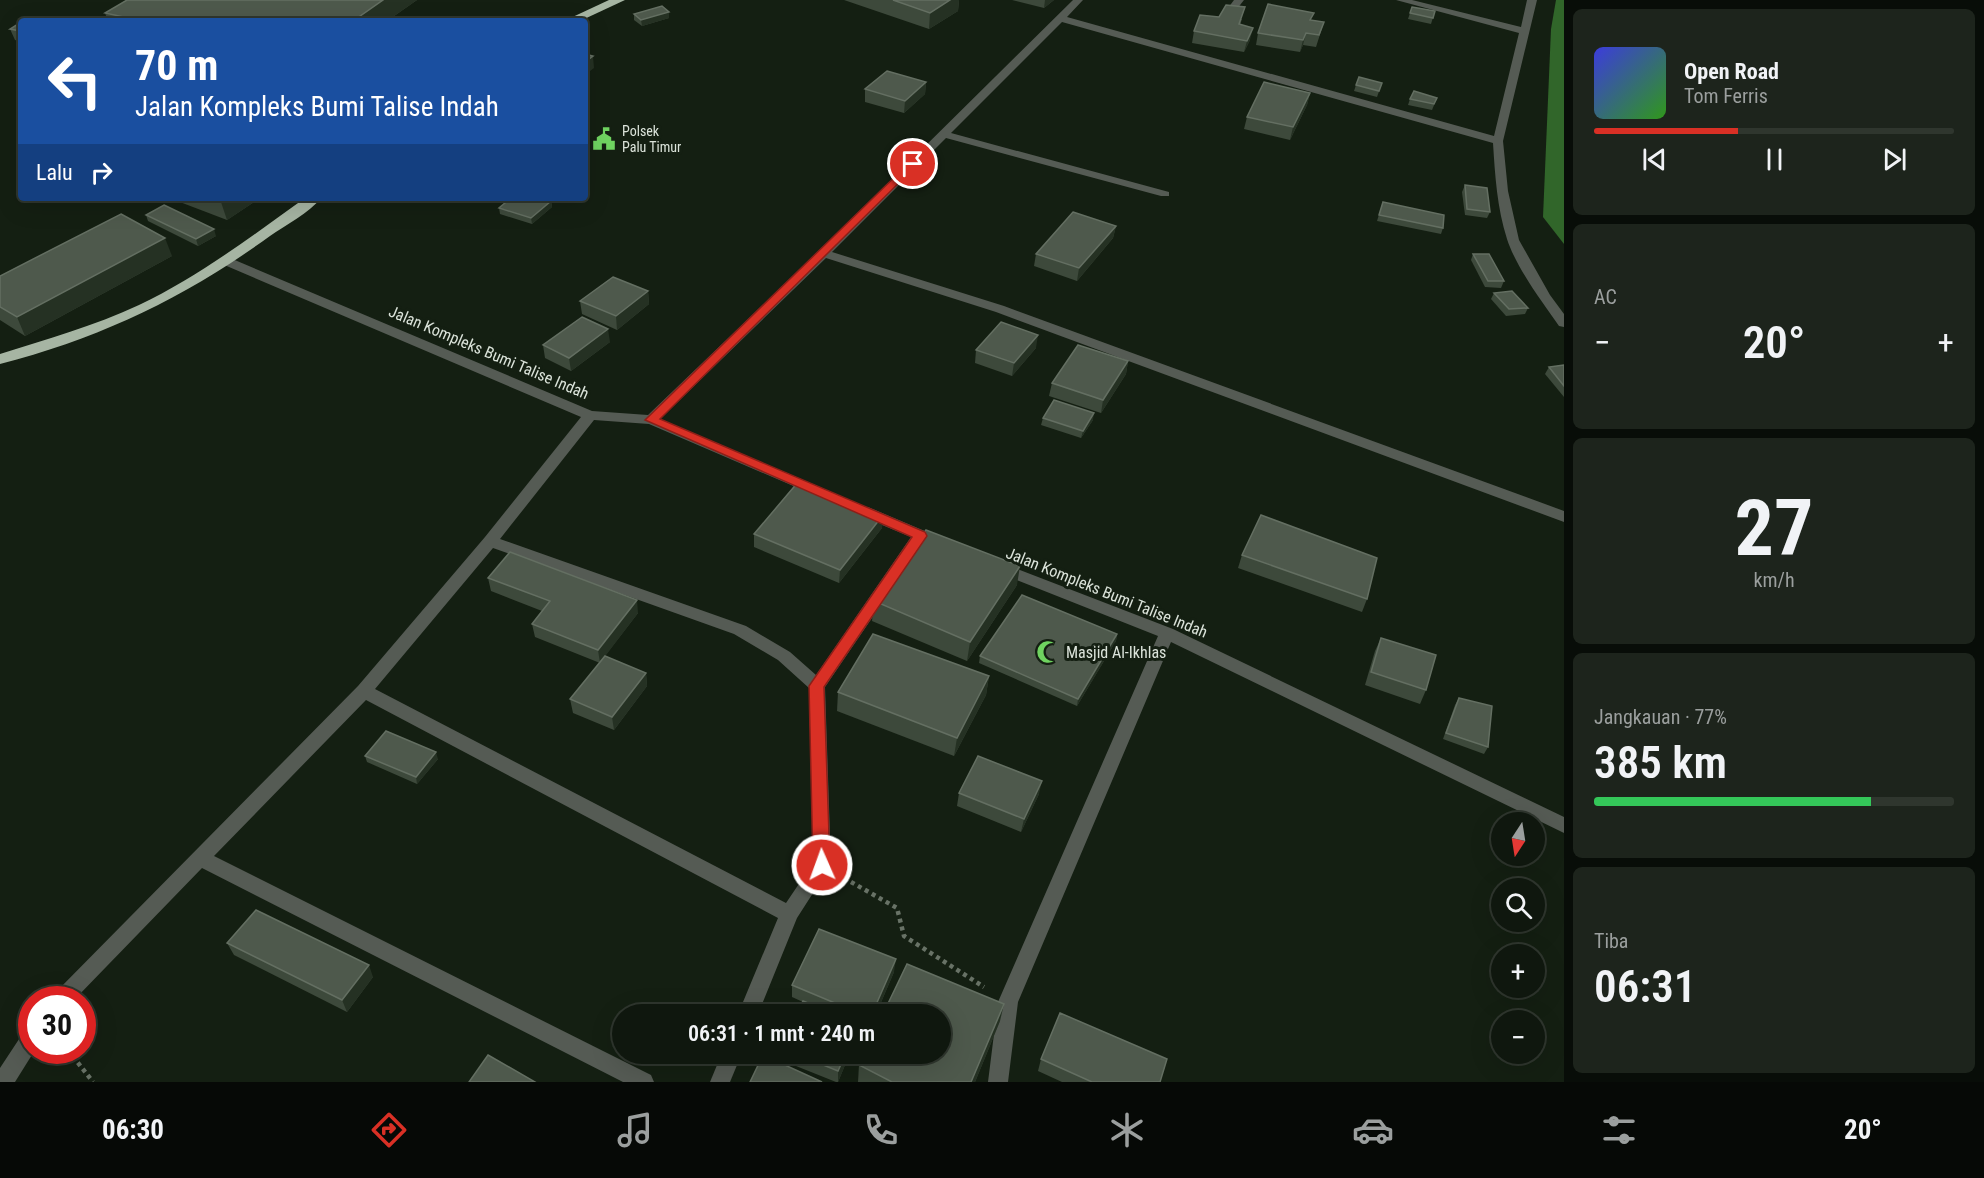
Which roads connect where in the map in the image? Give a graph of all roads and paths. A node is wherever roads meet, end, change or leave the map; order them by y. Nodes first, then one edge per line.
1 (619, 0) edge
2 (1078, 0) edge
3 (1239, 0) edge
4 (1401, 0) edge
5 (1532, 0) edge
6 (1230, 12) edge
7 (577, 18) edge
8 (1060, 18) junction
9 (1524, 31) junction
10 (943, 134) junction
11 (1498, 141) junction
12 (1165, 194) dead end
13 (310, 201) edge
14 (824, 253) junction
15 (226, 261) junction
16 (1564, 323) edge
17 (0, 359) edge
18 (590, 415) junction
19 (651, 420) junction
20 (1564, 517) edge
21 (920, 536) junction
22 (490, 541) junction
23 (952, 548) edge
24 (984, 561) edge
25 (1167, 633) junction
26 (816, 686) junction
27 (364, 691) junction
28 (1564, 825) edge
29 (202, 858) junction
30 (822, 865) junction
31 (789, 914) junction
32 (75, 986) edge
33 (1008, 1002) junction
34 (752, 1004) edge
35 (18, 1059) edge
36 (79, 1064) edge
37 (727, 1064) edge
38 (3, 1082) edge
39 (93, 1082) edge
40 (644, 1082) edge
41 (720, 1082) edge
42 (998, 1082) edge

1 - 7 highway
2 - 8 street
3 - 6 street
4 - 9 street
5 - 9 street
8 - 10 street
8 - 11 street
9 - 11 street
10 - 12 street
10 - 14 street
11 - 16 street
13 - 15 highway
14 - 19 street
14 - 20 street
15 - 17 highway
15 - 18 street, Jalan Kompleks Bumi Talise Indah
18 - 19 street, Jalan Kompleks Bumi Talise Indah
18 - 22 street
19 - 21 street, Jalan Kompleks Bumi Talise Indah
21 - 23 street, Jalan Kompleks Bumi Talise Indah
21 - 26 street
22 - 26 street
22 - 27 street
24 - 25 street, Jalan Kompleks Bumi Talise Indah
25 - 28 street, Jalan Kompleks Bumi Talise Indah
25 - 33 street
26 - 30 street
27 - 29 street
27 - 31 street
29 - 32 street
29 - 40 street
30 - 31 street
30 - 33 path
31 - 34 street
33 - 42 street
35 - 38 street
36 - 39 path
37 - 41 street

